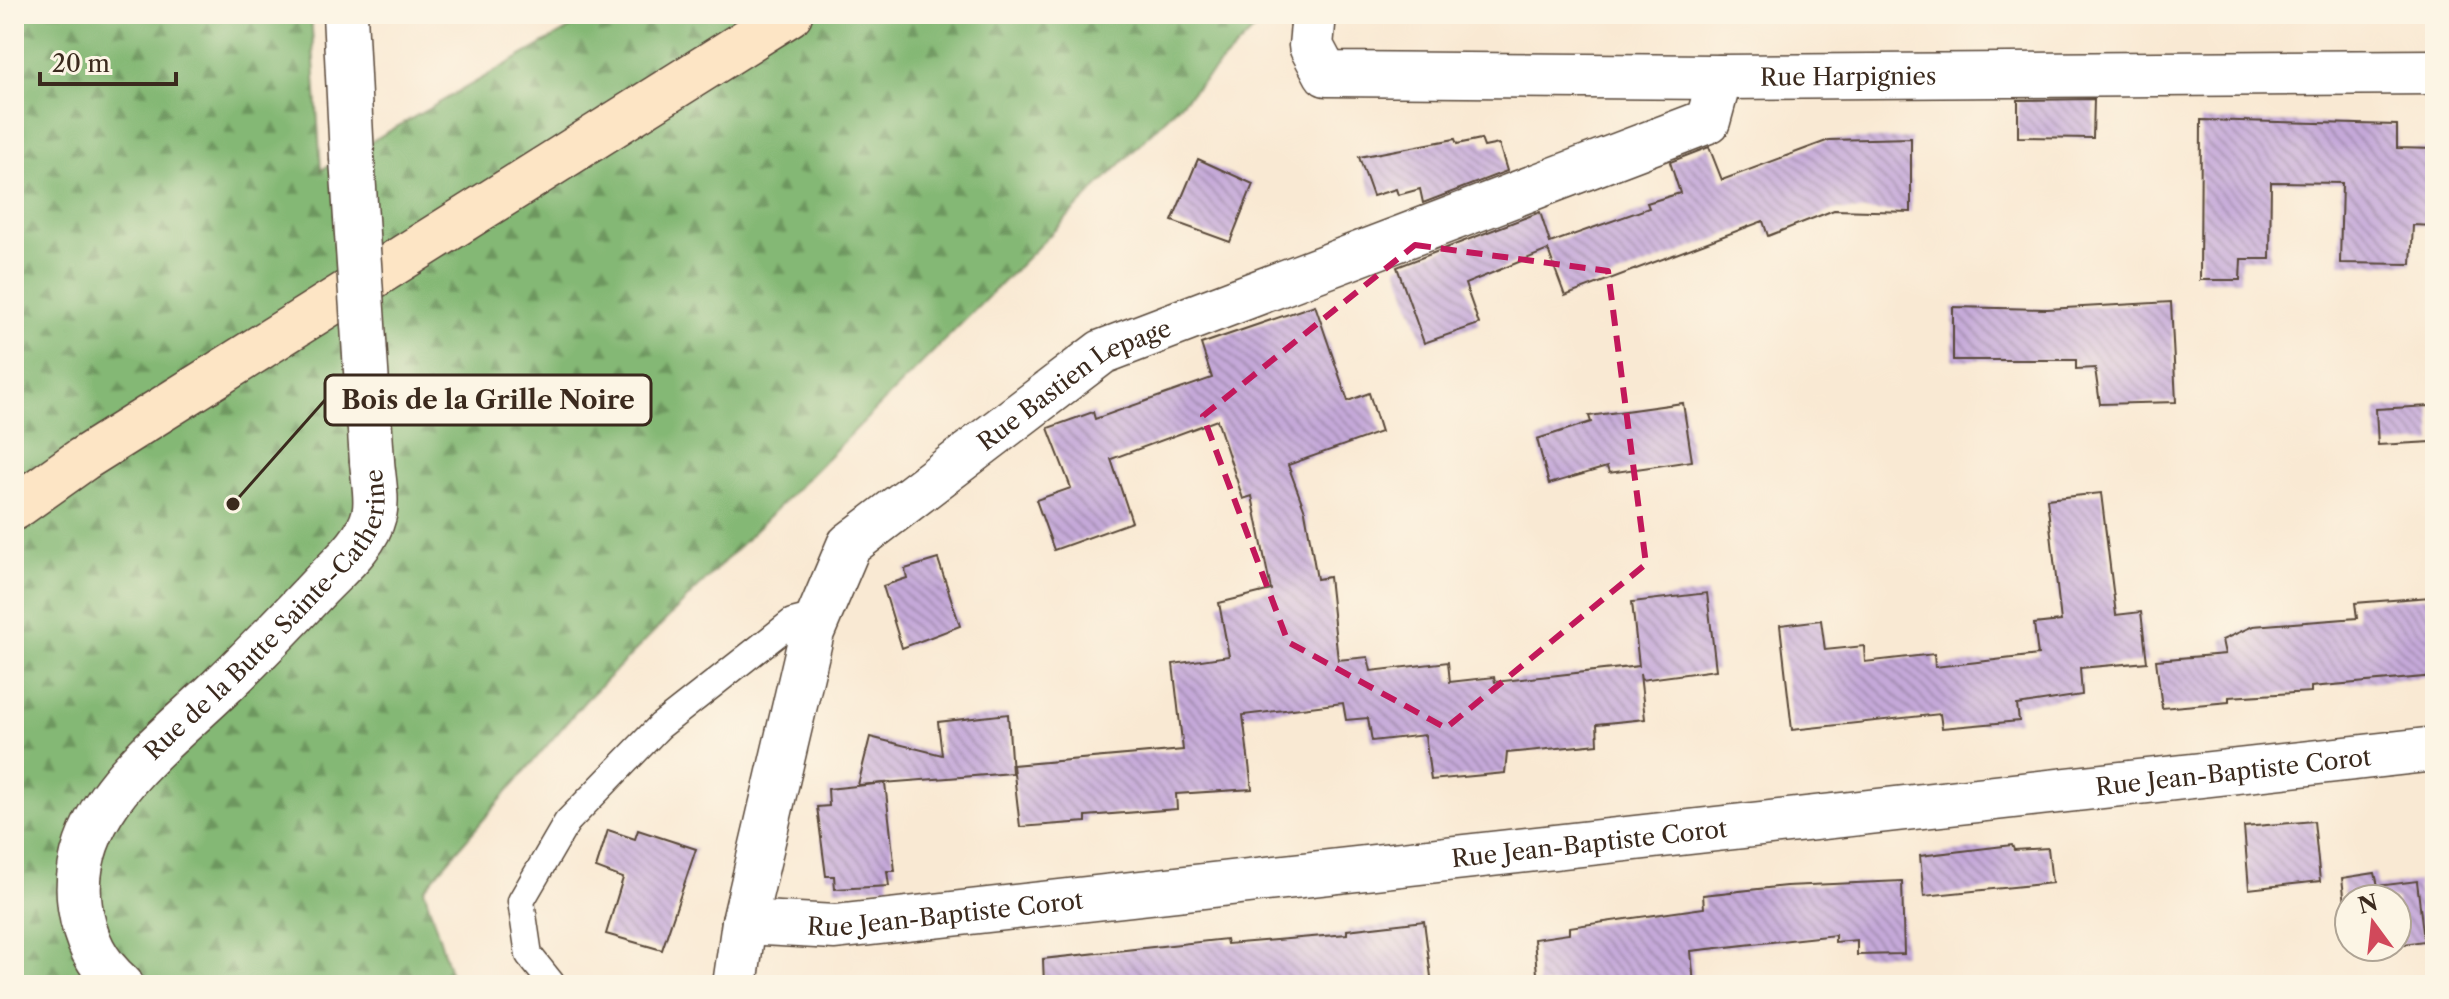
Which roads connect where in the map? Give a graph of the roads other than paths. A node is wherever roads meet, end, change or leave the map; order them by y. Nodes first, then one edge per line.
1 (345, 14) edge
2 (790, 14) edge
3 (1314, 14) edge
4 (2435, 72) edge
5 (1720, 77) junction
6 (14, 508) edge
7 (819, 615) junction
8 (2435, 749) edge
9 (744, 922) junction
10 (121, 985) edge
11 (553, 985) edge
12 (735, 985) edge

1 - 10 street, Rue de la Butte Sainte-Catherine, bridge
2 - 6 main road
3 - 5 street, Rue Harpignies
4 - 5 street, Rue Harpignies
5 - 7 street, Rue Bastien Lepage
7 - 9 street, Rue Bastien Lepage
7 - 11 lane
8 - 9 street, Rue Jean-Baptiste Corot
9 - 12 street, Rue Bastien Lepage

